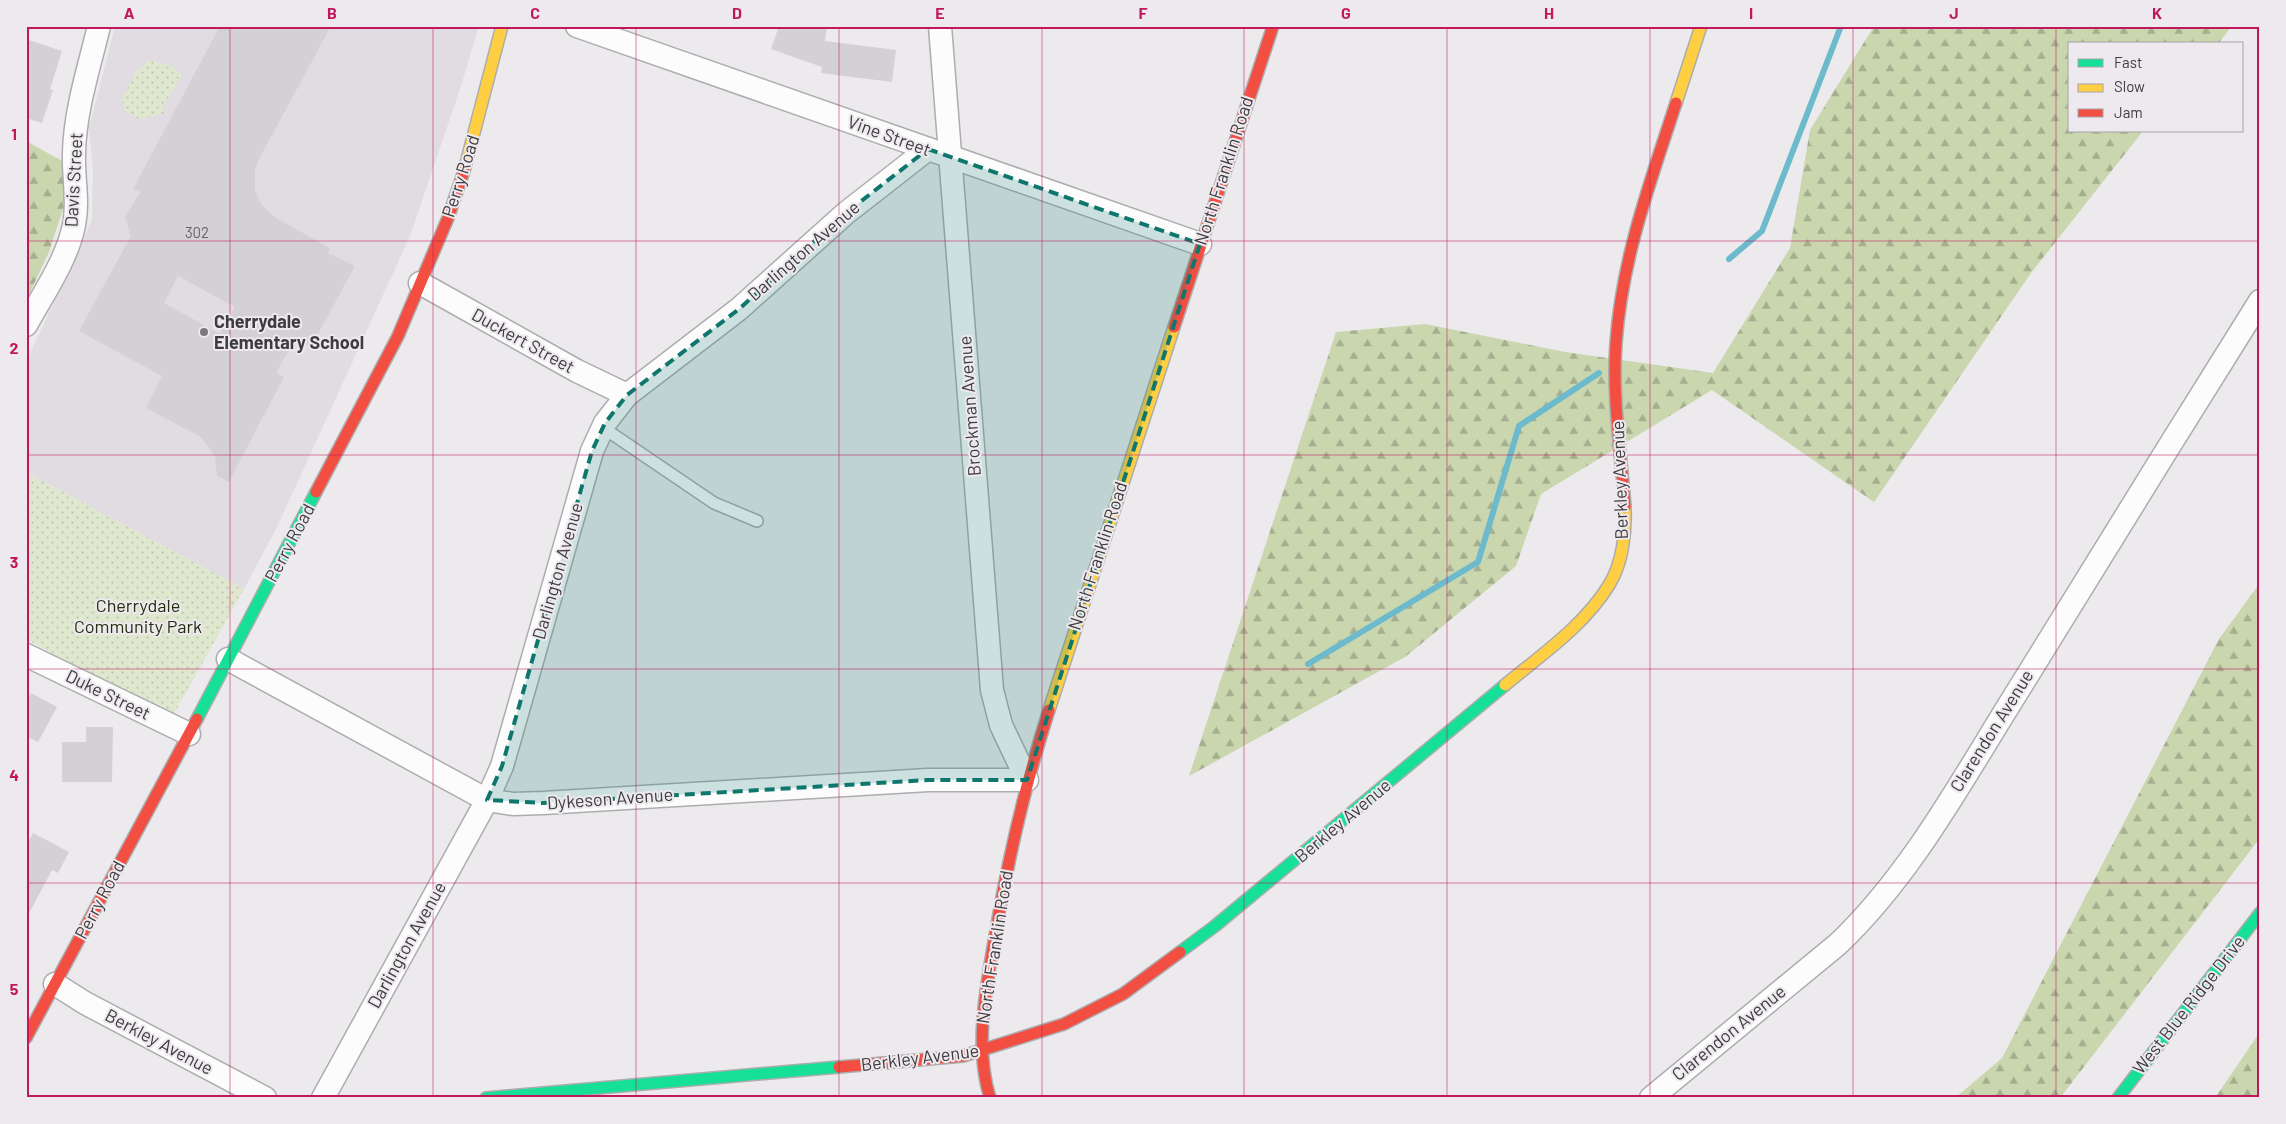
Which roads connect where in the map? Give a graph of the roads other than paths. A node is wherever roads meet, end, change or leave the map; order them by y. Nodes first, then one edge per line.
1 (98, 26) edge
2 (502, 26) edge
3 (577, 26) edge
4 (940, 26) edge
5 (1273, 26) edge
6 (1701, 26) edge
7 (928, 150) junction
8 (950, 159) junction
9 (1200, 244) junction
10 (420, 283) junction
11 (2260, 301) edge
12 (26, 325) edge
13 (627, 396) junction
14 (602, 427) junction
15 (757, 521) dead end
16 (26, 655) edge
17 (228, 659) junction
18 (189, 734) junction
19 (1027, 780) junction
20 (487, 800) junction
21 (2260, 913) edge
22 (54, 984) junction
23 (26, 1038) edge
24 (983, 1050) junction
25 (548, 1095) edge
26 (264, 1098) edge
27 (323, 1098) edge
28 (486, 1098) edge
29 (990, 1098) edge
30 (1651, 1098) edge
31 (2118, 1098) edge

1 - 12 street, Davis Street
2 - 10 street, Perry Road
3 - 7 street, Vine Street
4 - 8 street, Brockman Avenue
5 - 9 street, North Franklin Road
6 - 24 street, Berkley Avenue
7 - 8 street, Vine Street
7 - 13 street, Darlington Avenue
8 - 9 street, Vine Street
8 - 19 street, Brockman Avenue
9 - 19 street, North Franklin Road
10 - 13 street, Duckert Street
10 - 17 street, Perry Road
11 - 30 street, Clarendon Avenue
13 - 14 street, Darlington Avenue
14 - 15 lane
14 - 20 street, Darlington Avenue
16 - 18 street, Duke Street
17 - 18 street, Perry Road
17 - 20 street, Dykeson Avenue
18 - 22 street, Perry Road
19 - 20 street, Dykeson Avenue
19 - 24 street, North Franklin Road
20 - 27 street, Darlington Avenue
21 - 31 street, West Blue Ridge Drive
22 - 23 street, Perry Road
22 - 26 street, Berkley Avenue
24 - 25 street, Berkley Avenue
24 - 29 street, North Franklin Road
25 - 28 street, Berkley Avenue

